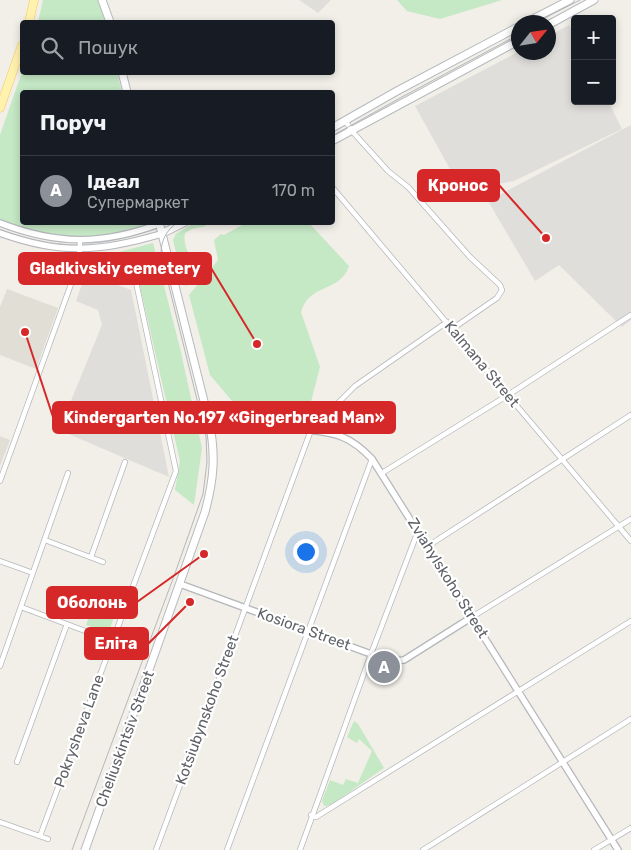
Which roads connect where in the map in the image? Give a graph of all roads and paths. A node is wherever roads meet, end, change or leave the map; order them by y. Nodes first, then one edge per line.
1 (34, 0) edge
2 (102, 0) edge
3 (570, 0) edge
4 (594, 0) edge
5 (541, 15) edge
6 (29, 20) edge
7 (109, 20) edge
8 (556, 21) edge
9 (511, 31) edge
10 (511, 45) edge
11 (20, 51) edge
12 (123, 75) edge
13 (126, 90) edge
14 (0, 108) edge
15 (345, 120) junction
16 (335, 126) edge
17 (351, 130) junction
18 (335, 139) edge
19 (335, 191) edge
20 (0, 224) edge
21 (154, 225) edge
22 (160, 225) edge
23 (179, 225) edge
24 (0, 233) edge
25 (162, 234) junction
26 (80, 241) junction
27 (79, 250) junction
28 (79, 262) junction
29 (631, 315) edge
30 (447, 322) junction
31 (452, 329) junction
32 (508, 395) junction
33 (205, 406) junction
34 (631, 415) edge
35 (311, 430) junction
36 (372, 459) junction
37 (563, 460) junction
38 (125, 462) dead end
39 (382, 473) junction
40 (68, 474) dead end
41 (0, 481) edge
42 (631, 519) edge
43 (619, 527) junction
44 (418, 531) junction
45 (45, 540) junction
46 (631, 540) edge
47 (428, 546) junction
48 (91, 557) junction
49 (0, 561) edge
50 (103, 562) dead end
51 (33, 573) junction
52 (180, 584) junction
53 (21, 607) junction
54 (244, 608) junction
55 (472, 617) junction
56 (631, 621) edge
57 (67, 624) junction
58 (308, 630) junction
59 (112, 641) junction
60 (371, 654) junction
61 (0, 666) edge
62 (518, 691) junction
63 (631, 719) edge
64 (17, 762) dead end
65 (563, 762) junction
66 (311, 815) junction
67 (0, 822) edge
68 (631, 828) edge
69 (40, 836) junction
70 (48, 839) dead end
71 (611, 840) junction
72 (85, 850) edge
73 (156, 850) edge
74 (226, 850) edge
75 (300, 850) edge
76 (423, 850) edge
77 (594, 850) edge
78 (618, 850) edge

1 - 6 main road
2 - 7 main road
3 - 5 main road
4 - 8 main road
9 - 15 main road
10 - 17 main road
11 - 14 main road
12 - 13 main road
15 - 16 main road
15 - 17 street
17 - 18 main road
17 - 31 street
19 - 30 street, Kalmana Street
20 - 26 street
21 - 26 street
22 - 25 main road, Cheliuskintsiv Street
23 - 25 main road
24 - 27 street
25 - 27 street
25 - 33 main road, Cheliuskintsiv Street
26 - 27 street
27 - 28 street
28 - 41 street
28 - 59 street, Pokrysheva Lane
29 - 32 street
30 - 31 street, Kalmana Street
30 - 35 street
31 - 32 street, Kalmana Street
32 - 37 street, Kalmana Street
32 - 39 street
33 - 35 street, Zviahylskoho Street
33 - 52 main road, Cheliuskintsiv Street
34 - 37 street
35 - 36 street, Zviahylskoho Street
35 - 54 street, Kotsiubynskoho Street
36 - 39 street, Zviahylskoho Street
36 - 58 street
37 - 43 street, Kalmana Street
37 - 47 street
38 - 48 street
39 - 44 street, Zviahylskoho Street
40 - 45 street
42 - 43 street, Kosiora Street
43 - 46 street, Kalmana Street
43 - 55 street, Kosiora Street
44 - 47 street, Zviahylskoho Street
44 - 60 street
45 - 48 street
45 - 51 street
47 - 55 street, Zviahylskoho Street
48 - 50 street
49 - 51 street
51 - 53 street
52 - 54 street, Kosiora Street
52 - 72 main road, Cheliuskintsiv Street
53 - 57 street
53 - 61 street
54 - 58 street, Kosiora Street
54 - 73 street, Kotsiubynskoho Street
55 - 60 street, Kosiora Street
55 - 62 street, Zviahylskoho Street
56 - 62 street
57 - 59 street
57 - 64 street
58 - 60 street, Kosiora Street
58 - 74 street
59 - 69 street, Pokrysheva Lane
60 - 66 street
62 - 65 street, Zviahylskoho Street
62 - 66 street
63 - 65 street
65 - 71 street, Zviahylskoho Street
65 - 76 street
66 - 75 street
67 - 69 street
68 - 71 street
69 - 70 street
71 - 77 street
71 - 78 street, Zviahylskoho Street

